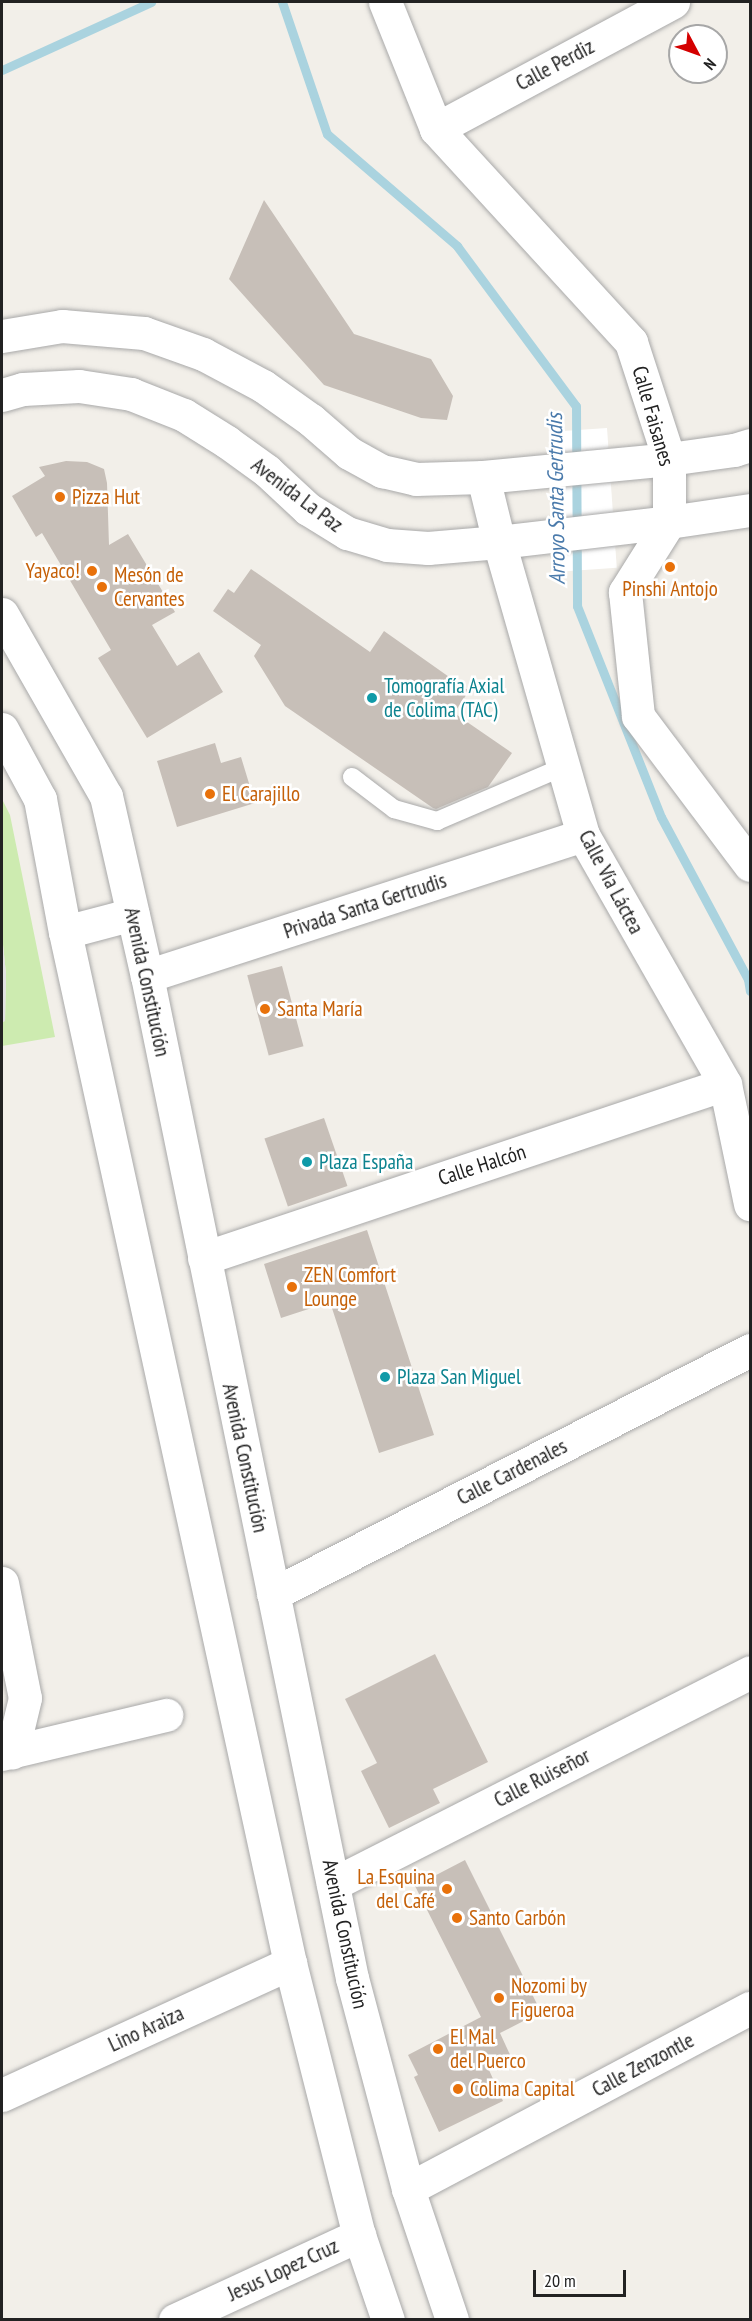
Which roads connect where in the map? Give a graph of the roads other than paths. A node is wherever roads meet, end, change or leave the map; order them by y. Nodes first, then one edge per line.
1 (385, 2) edge
2 (674, 2) edge
3 (436, 129) junction
4 (2, 336) edge
5 (2, 395) edge
6 (750, 445) edge
7 (669, 459) junction
8 (483, 477) junction
9 (750, 510) edge
10 (669, 522) junction
11 (499, 542) junction
12 (2, 614) edge
13 (2, 729) edge
14 (563, 767) junction
15 (352, 777) dead end
16 (583, 835) junction
17 (750, 865) edge
18 (133, 914) junction
19 (65, 932) junction
20 (147, 976) junction
21 (725, 1084) junction
22 (750, 1204) edge
23 (204, 1258) junction
24 (750, 1350) edge
25 (2, 1583) edge
26 (273, 1594) junction
27 (750, 1672) edge
28 (166, 1715) dead end
29 (7, 1753) edge
30 (333, 1884) junction
31 (290, 1963) junction
32 (750, 2008) edge
33 (2, 2096) edge
34 (408, 2189) junction
35 (359, 2235) junction
36 (175, 2319) edge
37 (388, 2319) edge
38 (452, 2319) edge

1 - 3 street, Calle Faisanes
2 - 3 street, Calle Perdiz
3 - 7 street, Calle Faisanes
4 - 8 street
5 - 11 street, Avenida La Paz
6 - 7 street
7 - 8 street
7 - 10 street, Calle Faisanes
8 - 11 street, Calle Vía Láctea
9 - 10 street, Avenida La Paz
10 - 11 street, Avenida La Paz
10 - 17 street
11 - 14 street, Calle Vía Láctea
12 - 18 street, Avenida Constitución
13 - 19 street
14 - 15 lane
14 - 16 street, Calle Vía Láctea
16 - 20 street, Privada Santa Gertrudis
16 - 21 street, Calle Vía Láctea
18 - 19 street
18 - 20 street, Avenida Constitución
19 - 31 street
20 - 23 street, Avenida Constitución
21 - 22 street, Calle Vía Láctea
21 - 23 street, Calle Halcón
23 - 26 street, Avenida Constitución
24 - 26 street, Calle Cardenales
25 - 29 street
26 - 30 street, Avenida Constitución
27 - 30 street, Calle Ruiseñor
28 - 29 street
30 - 34 street, Avenida Constitución
31 - 33 street, Lino Araiza
31 - 35 street
32 - 34 street, Calle Zenzontle
34 - 38 street, Avenida Constitución
35 - 36 street, Jesus Lopez Cruz
35 - 37 street

